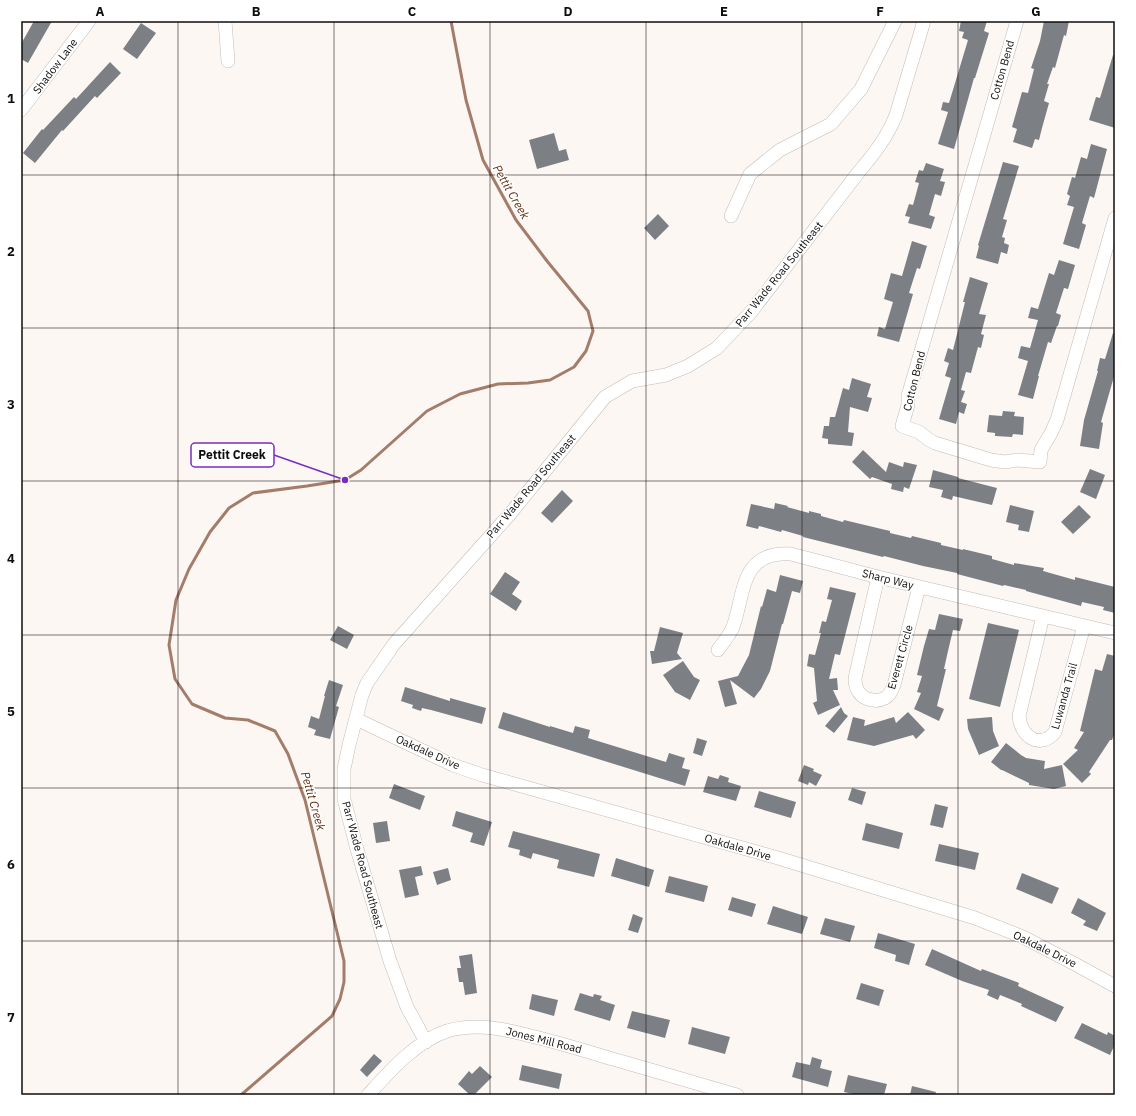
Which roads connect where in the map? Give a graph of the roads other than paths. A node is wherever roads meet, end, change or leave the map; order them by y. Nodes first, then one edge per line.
1 (89, 21) edge
2 (224, 21) edge
3 (895, 21) edge
4 (924, 21) edge
5 (1016, 21) edge
6 (228, 61) dead end
7 (21, 110) edge
8 (731, 216) dead end
9 (1115, 218) edge
10 (878, 578) junction
11 (919, 587) junction
12 (1043, 616) junction
13 (1084, 626) junction
14 (1115, 633) edge
15 (718, 650) dead end
16 (356, 719) junction
17 (1115, 986) edge
18 (426, 1042) junction
19 (717, 1092) edge
20 (368, 1095) edge
21 (737, 1095) edge

1 - 7 street, Shadow Lane
2 - 6 street
3 - 8 street
4 - 16 street, Parr Wade Road Southeast
5 - 9 street, Cotton Bend
10 - 11 street, Sharp Way
10 - 11 street, Everett Circle
10 - 15 street, Sharp Way
11 - 12 street, Sharp Way
12 - 13 street, Sharp Way
12 - 13 street, Luwanda Trail
13 - 14 street, Sharp Way
16 - 17 street, Oakdale Drive
16 - 18 street, Parr Wade Road Southeast
18 - 19 street, Jones Mill Road
18 - 20 street, Jones Mill Road
19 - 21 street, Jones Mill Road

